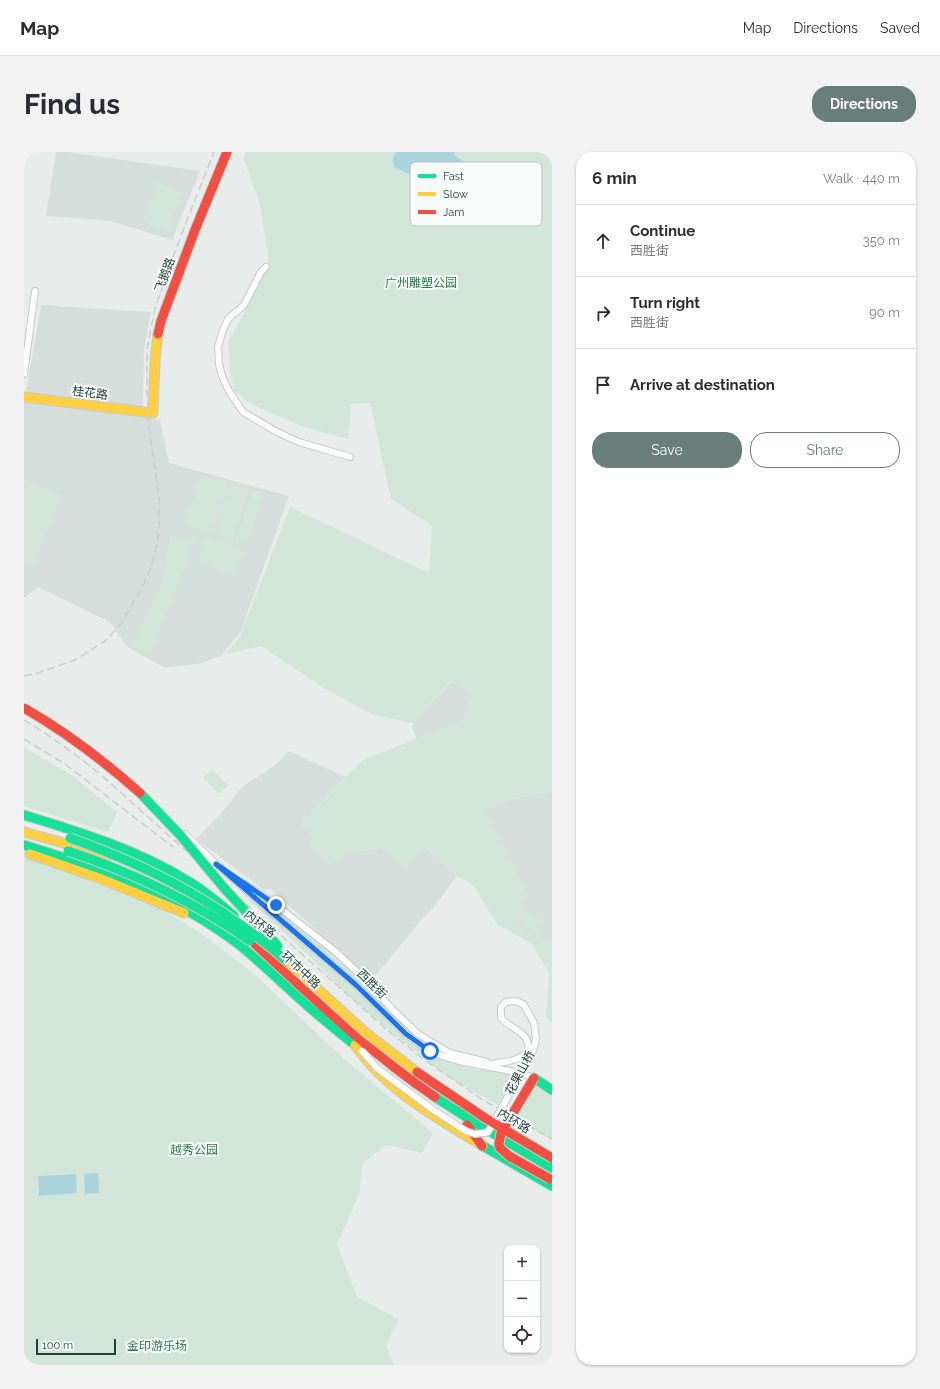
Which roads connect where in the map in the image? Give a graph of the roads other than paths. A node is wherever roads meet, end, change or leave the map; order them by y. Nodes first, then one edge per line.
1 (227, 152) edge
2 (266, 267) dead end
3 (35, 291) dead end
4 (24, 374) edge
5 (24, 397) edge
6 (153, 413) joint
7 (350, 457) dead end
8 (24, 708) edge
9 (135, 783) dead end
10 (24, 815) edge
11 (24, 824) edge
12 (24, 832) edge
13 (24, 839) edge
14 (24, 846) edge
15 (24, 852) edge
16 (216, 864) junction
17 (223, 905) junction
18 (214, 926) junction
19 (254, 944) junction
20 (285, 967) junction
21 (325, 996) junction
22 (358, 1048) junction
23 (492, 1064) junction
24 (534, 1078) junction
25 (552, 1090) edge
26 (467, 1125) junction
27 (482, 1146) junction
28 (552, 1158) edge
29 (552, 1162) edge
30 (552, 1168) edge
31 (551, 1180) edge

1 - 6 main road, 飞鹅路
2 - 7 street
3 - 4 street
5 - 6 main road, 桂花路
8 - 21 main road, bridge
9 - 16 street, 西胜街
10 - 17 main road, 环市中路
11 - 21 main road, 内环路, bridge
12 - 19 main road
13 - 29 main road, 内环路, bridge
14 - 18 main road
14 - 18 main road, 环市中路
15 - 18 main road
16 - 23 street, 西胜街
16 - 24 street, 西胜街
17 - 19 main road, 环市中路
17 - 20 main road
18 - 22 main road, 环市中路
19 - 20 main road, 环市中路
20 - 29 main road
20 - 30 main road, 环市中路
21 - 28 main road, 内环路, bridge
22 - 23 street, 花果山桥, bridge
22 - 26 main road, 环市中路
22 - 27 main road
23 - 24 street, 西胜街
24 - 25 main road, 西胜街
24 - 31 main road, bridge
26 - 27 main road
26 - 31 main road, 环市中路
27 - 31 main road

